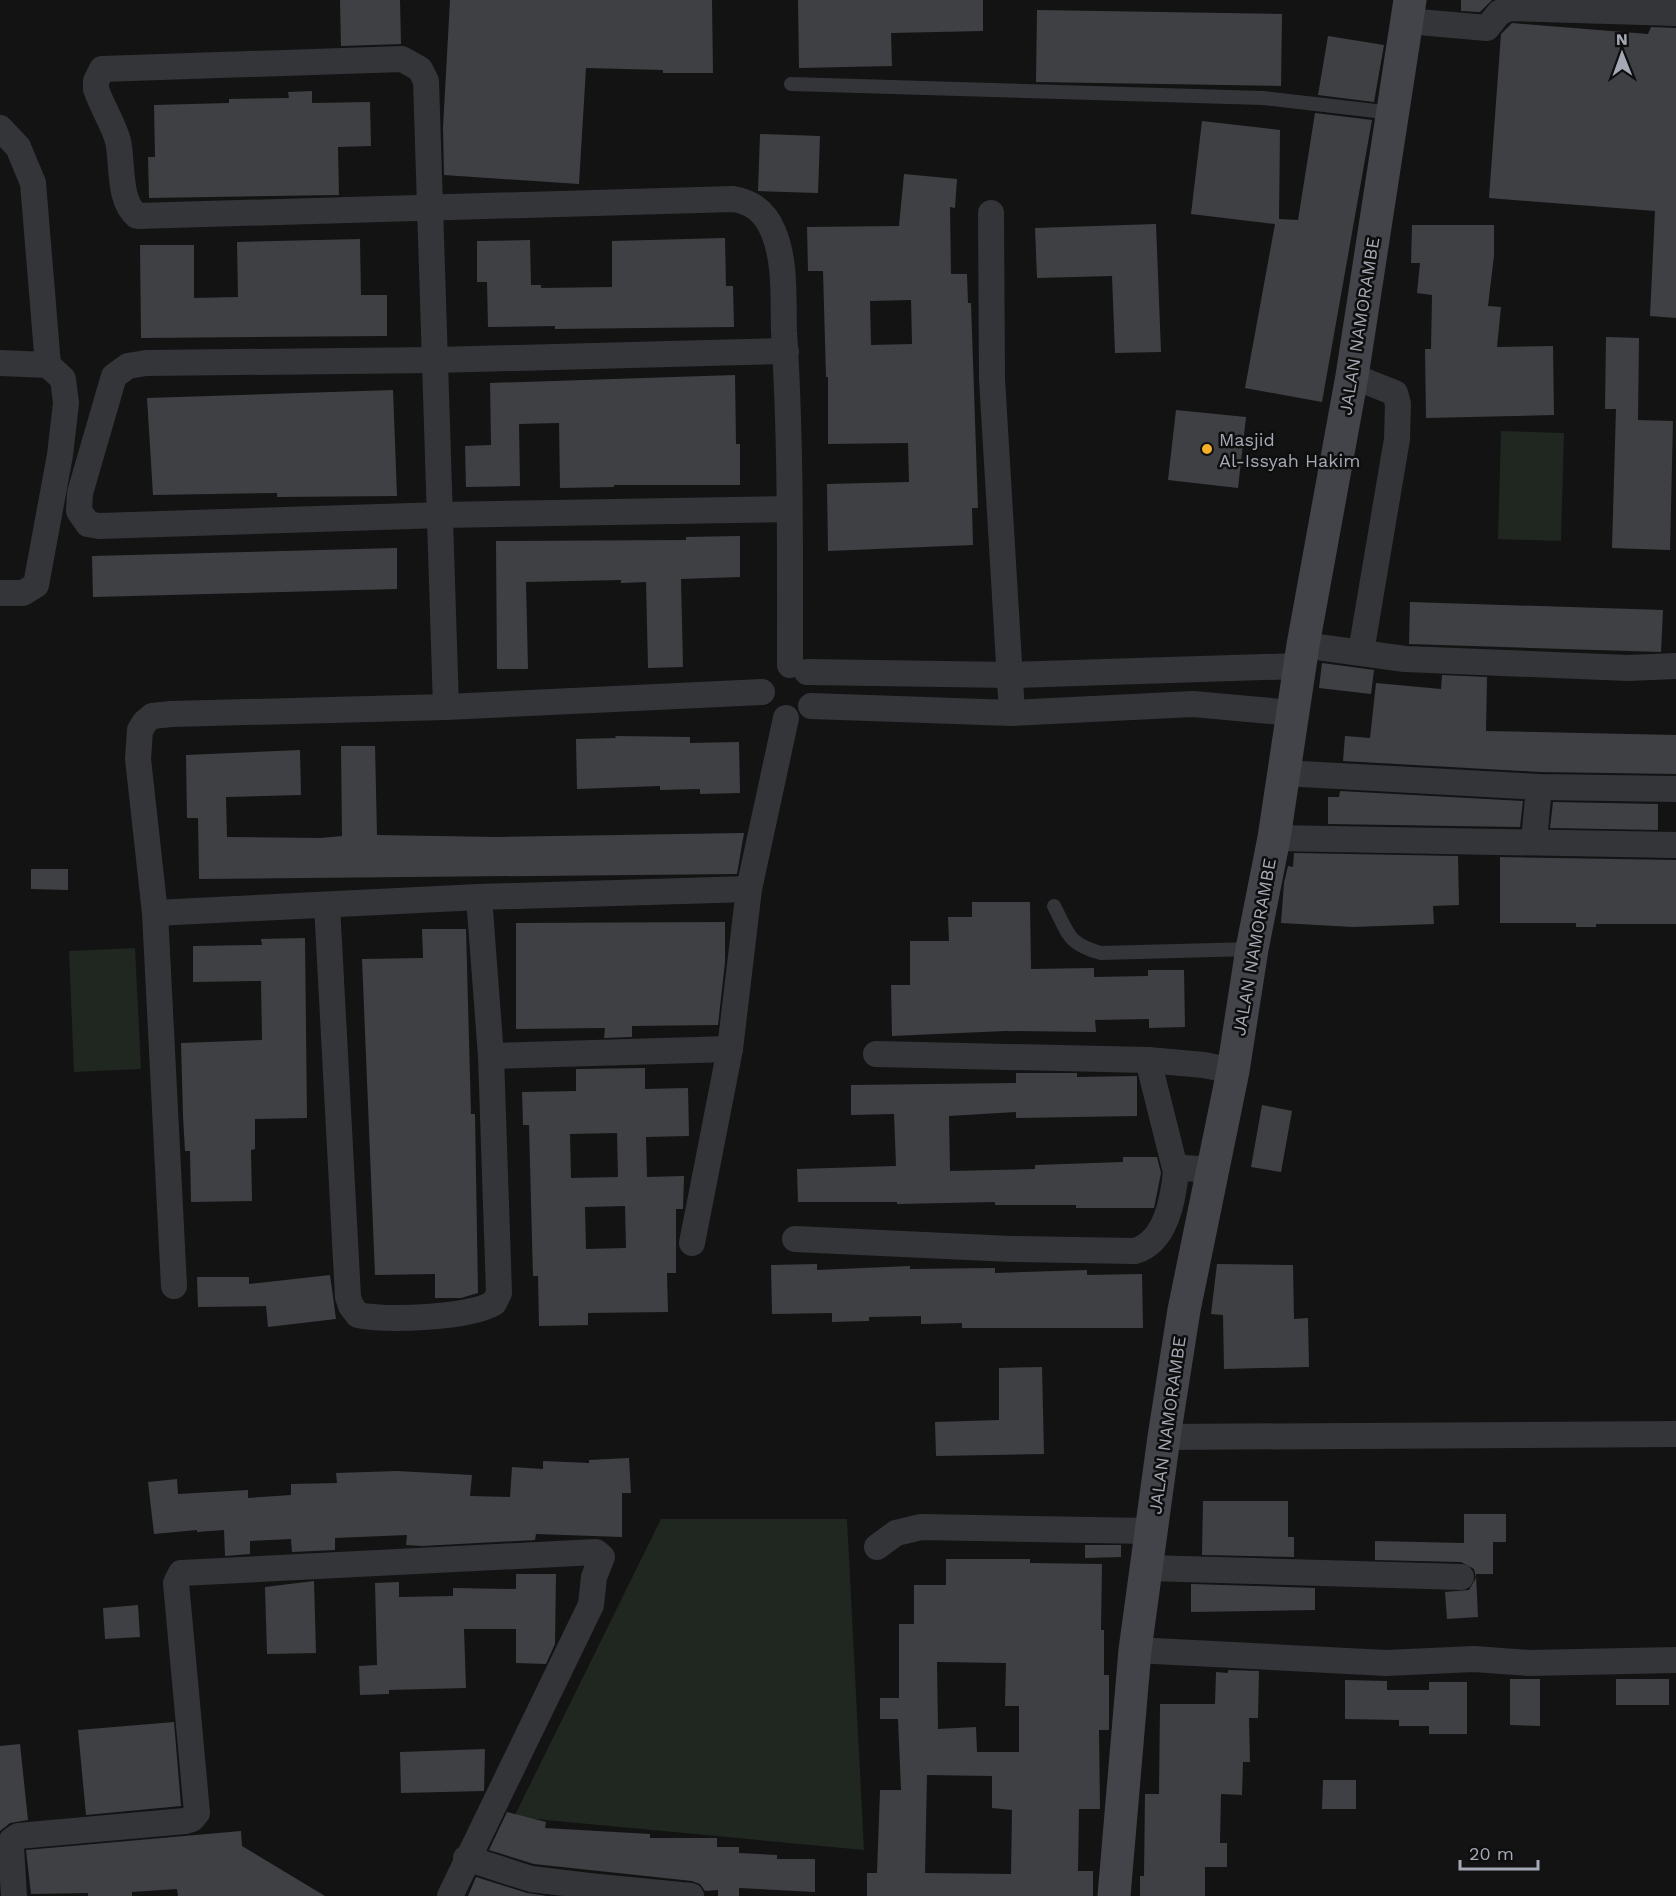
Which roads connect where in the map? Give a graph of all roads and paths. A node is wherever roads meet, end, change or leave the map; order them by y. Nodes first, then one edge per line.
1 (1409, 10) edge
2 (1676, 13) edge
3 (791, 84) dead end
4 (1394, 113) junction
5 (0, 128) edge
6 (429, 209) junction
7 (991, 213) dead end
8 (786, 351) junction
9 (436, 360) junction
10 (0, 363) edge
11 (48, 365) junction
12 (1352, 376) junction
13 (789, 509) junction
14 (442, 515) junction
15 (0, 593) edge
16 (1361, 652) junction
17 (1301, 656) junction
18 (1676, 666) edge
19 (799, 668) junction
20 (1012, 675) junction
21 (762, 692) junction
22 (811, 706) junction
23 (446, 707) junction
24 (1012, 713) junction
25 (1293, 714) junction
26 (786, 718) junction
27 (1283, 773) junction
28 (1539, 787) junction
29 (1676, 789) edge
30 (1274, 838) junction
31 (1534, 841) junction
32 (1676, 845) edge
33 (749, 889) junction
34 (479, 897) junction
35 (327, 905) junction
36 (1054, 906) dead end
37 (155, 913) junction
38 (1252, 949) junction
39 (730, 1049) junction
40 (876, 1054) dead end
41 (491, 1056) junction
42 (1148, 1060) junction
43 (1233, 1071) junction
44 (1214, 1170) junction
45 (1176, 1172) junction
46 (795, 1239) dead end
47 (692, 1243) dead end
48 (174, 1286) dead end
49 (1676, 1434) edge
50 (1164, 1437) junction
51 (1151, 1531) junction
52 (878, 1546) dead end
53 (1147, 1568) junction
54 (1461, 1577) dead end
55 (1135, 1650) junction
56 (1676, 1660) edge
57 (466, 1858) junction
58 (589, 1891) edge
59 (14, 1896) edge
60 (450, 1896) edge
61 (691, 1896) edge
62 (1114, 1896) edge

1 - 2 street
1 - 4 main road, JALAN NAMORAMBE
3 - 4 lane
4 - 12 main road, JALAN NAMORAMBE
5 - 11 street
6 - 6 street
6 - 8 street
6 - 9 street
7 - 20 street
8 - 9 street
8 - 13 street
9 - 14 street
9 - 14 street
10 - 11 street
11 - 15 street
12 - 16 street
12 - 17 main road, JALAN NAMORAMBE
13 - 14 street
13 - 19 street
14 - 23 street
16 - 17 street
16 - 18 street
17 - 20 street
17 - 25 main road, JALAN NAMORAMBE
19 - 20 street
19 - 21 street
19 - 22 street
20 - 24 street
21 - 23 street
21 - 26 street
22 - 24 street
22 - 26 street
23 - 37 street
24 - 25 street
25 - 27 main road, JALAN NAMORAMBE
26 - 33 street
27 - 28 street
27 - 30 main road, JALAN NAMORAMBE
28 - 29 street
28 - 31 street
30 - 31 street
30 - 38 main road, JALAN NAMORAMBE
31 - 32 street
33 - 34 street
33 - 39 street
34 - 35 street
34 - 41 street
35 - 37 street
35 - 41 street
36 - 38 lane
37 - 48 street
38 - 43 main road, JALAN NAMORAMBE
39 - 41 street
39 - 47 street
40 - 42 street
42 - 43 street
42 - 45 street
43 - 44 main road, JALAN NAMORAMBE
44 - 45 street
44 - 50 main road, JALAN NAMORAMBE
45 - 46 street
49 - 50 street
50 - 51 main road, JALAN NAMORAMBE
51 - 52 street
51 - 53 main road, JALAN NAMORAMBE
53 - 54 street
53 - 55 main road, JALAN NAMORAMBE
55 - 56 street
55 - 62 main road, JALAN NAMORAMBE
57 - 58 street
57 - 59 street
57 - 60 street
58 - 61 street

